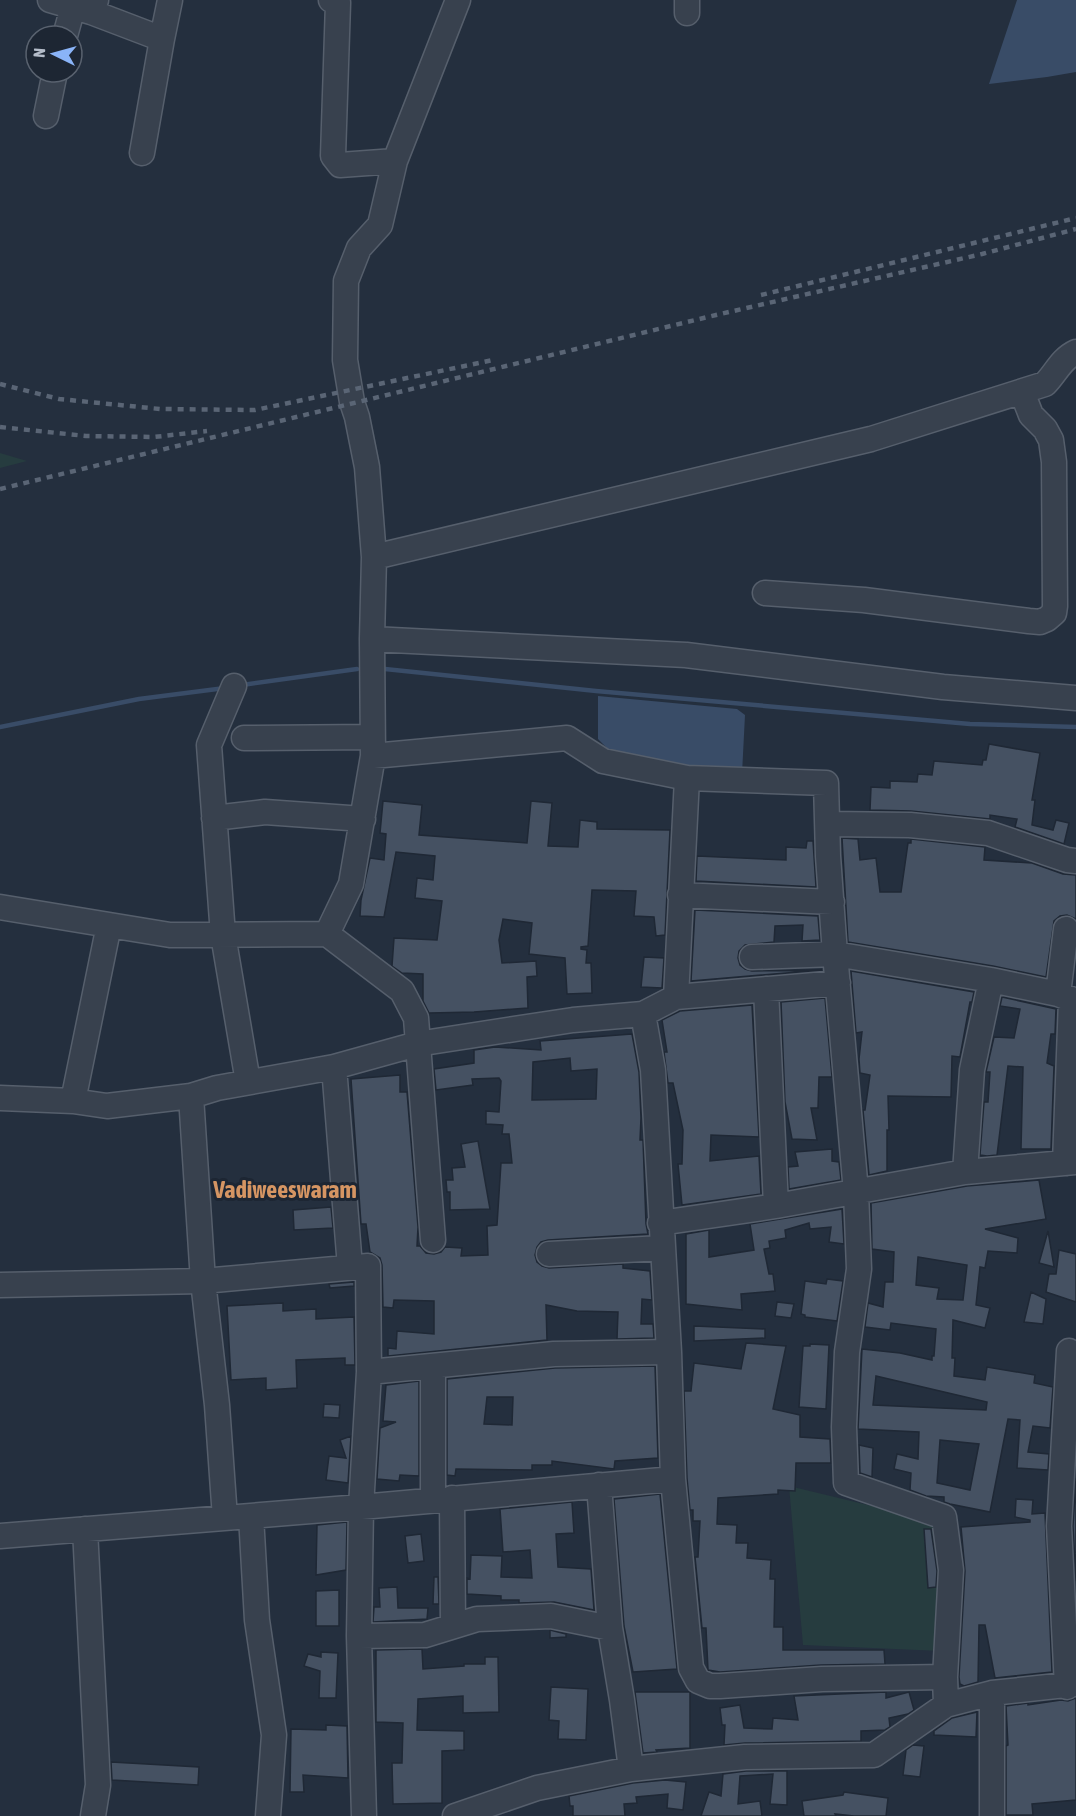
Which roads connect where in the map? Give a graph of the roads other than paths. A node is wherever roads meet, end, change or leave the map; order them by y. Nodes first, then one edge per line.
1 (50, 0) edge
2 (170, 0) edge
3 (331, 0) edge
4 (458, 0) edge
5 (87, 6) edge
6 (74, 24) edge
7 (162, 39) junction
8 (53, 84) edge
9 (46, 116) dead end
10 (142, 153) dead end
11 (395, 161) junction
12 (1076, 352) edge
13 (1022, 392) junction
14 (374, 557) junction
15 (765, 593) dead end
16 (372, 639) junction
17 (234, 686) dead end
18 (1076, 698) edge
19 (244, 738) dead end
20 (373, 746) junction
21 (687, 778) junction
22 (214, 818) junction
23 (363, 819) junction
24 (828, 824) junction
25 (1076, 861) edge
26 (680, 895) junction
27 (832, 902) junction
28 (0, 907) edge
29 (109, 925) junction
30 (1066, 929) dead end
31 (327, 934) junction
32 (223, 935) junction
33 (835, 954) junction
34 (752, 957) dead end
35 (991, 980) junction
36 (838, 983) junction
37 (766, 988) junction
38 (676, 997) junction
39 (1068, 998) edge
40 (644, 1014) junction
41 (417, 1044) junction
42 (334, 1067) junction
43 (248, 1082) junction
44 (191, 1096) junction
45 (0, 1098) edge
46 (73, 1101) junction
47 (1070, 1162) edge
48 (965, 1172) junction
49 (856, 1192) junction
50 (776, 1206) junction
51 (660, 1223) junction
52 (433, 1240) dead end
53 (662, 1248) junction
54 (549, 1254) dead end
55 (350, 1267) junction
56 (203, 1281) junction
57 (0, 1285) edge
58 (669, 1352) junction
59 (433, 1366) junction
60 (1071, 1366) edge
61 (369, 1372) junction
62 (674, 1479) junction
63 (599, 1485) junction
64 (443, 1499) junction
65 (361, 1507) junction
66 (251, 1516) junction
67 (225, 1518) junction
68 (85, 1529) junction
69 (0, 1536) edge
70 (453, 1626) junction
71 (610, 1628) junction
72 (359, 1636) junction
73 (945, 1677) junction
74 (1072, 1685) edge
75 (992, 1693) junction
76 (946, 1705) junction
77 (631, 1769) junction
78 (93, 1816) edge
79 (268, 1816) edge
80 (364, 1816) edge
81 (455, 1816) edge
82 (992, 1816) edge

1 - 5 street
2 - 7 street
3 - 11 street
4 - 11 street
5 - 6 street
5 - 7 street
7 - 10 street
8 - 9 street
11 - 14 street
12 - 13 street
13 - 14 street
13 - 15 street
14 - 16 street
16 - 18 street
16 - 20 street
17 - 22 street
19 - 20 street
20 - 21 street
20 - 23 street
21 - 24 street
21 - 26 street
22 - 23 street
22 - 32 street
23 - 31 street
24 - 25 street
24 - 27 street
26 - 27 street
26 - 38 street
27 - 33 street
28 - 29 street
29 - 32 street
29 - 46 street
30 - 39 street
31 - 32 street
31 - 41 street
32 - 43 street
33 - 34 street
33 - 35 street
33 - 36 street
35 - 39 street
35 - 48 street
36 - 37 street
36 - 49 street
37 - 38 street
37 - 50 street
38 - 40 street
39 - 47 street
40 - 41 street
40 - 51 street
41 - 42 street
41 - 52 street
42 - 43 street
42 - 55 street
43 - 44 street
44 - 46 street
44 - 56 street
45 - 46 street
47 - 48 street
48 - 49 street
49 - 50 street
49 - 73 street
50 - 51 street
51 - 53 street
53 - 54 street
53 - 58 street
55 - 56 street
55 - 61 street
56 - 57 street
56 - 67 street
58 - 59 street
58 - 62 street
59 - 61 street
59 - 64 street
60 - 74 street
61 - 65 street
62 - 63 street
62 - 73 street
63 - 64 street
63 - 71 street
64 - 65 street
64 - 70 street
65 - 66 street
65 - 72 street
66 - 67 street
66 - 79 street
67 - 68 street
68 - 69 street
68 - 78 street
70 - 71 street
70 - 72 street
71 - 77 street
72 - 80 street
73 - 76 street
74 - 75 street
75 - 76 street
75 - 82 street
76 - 77 street
77 - 81 street

